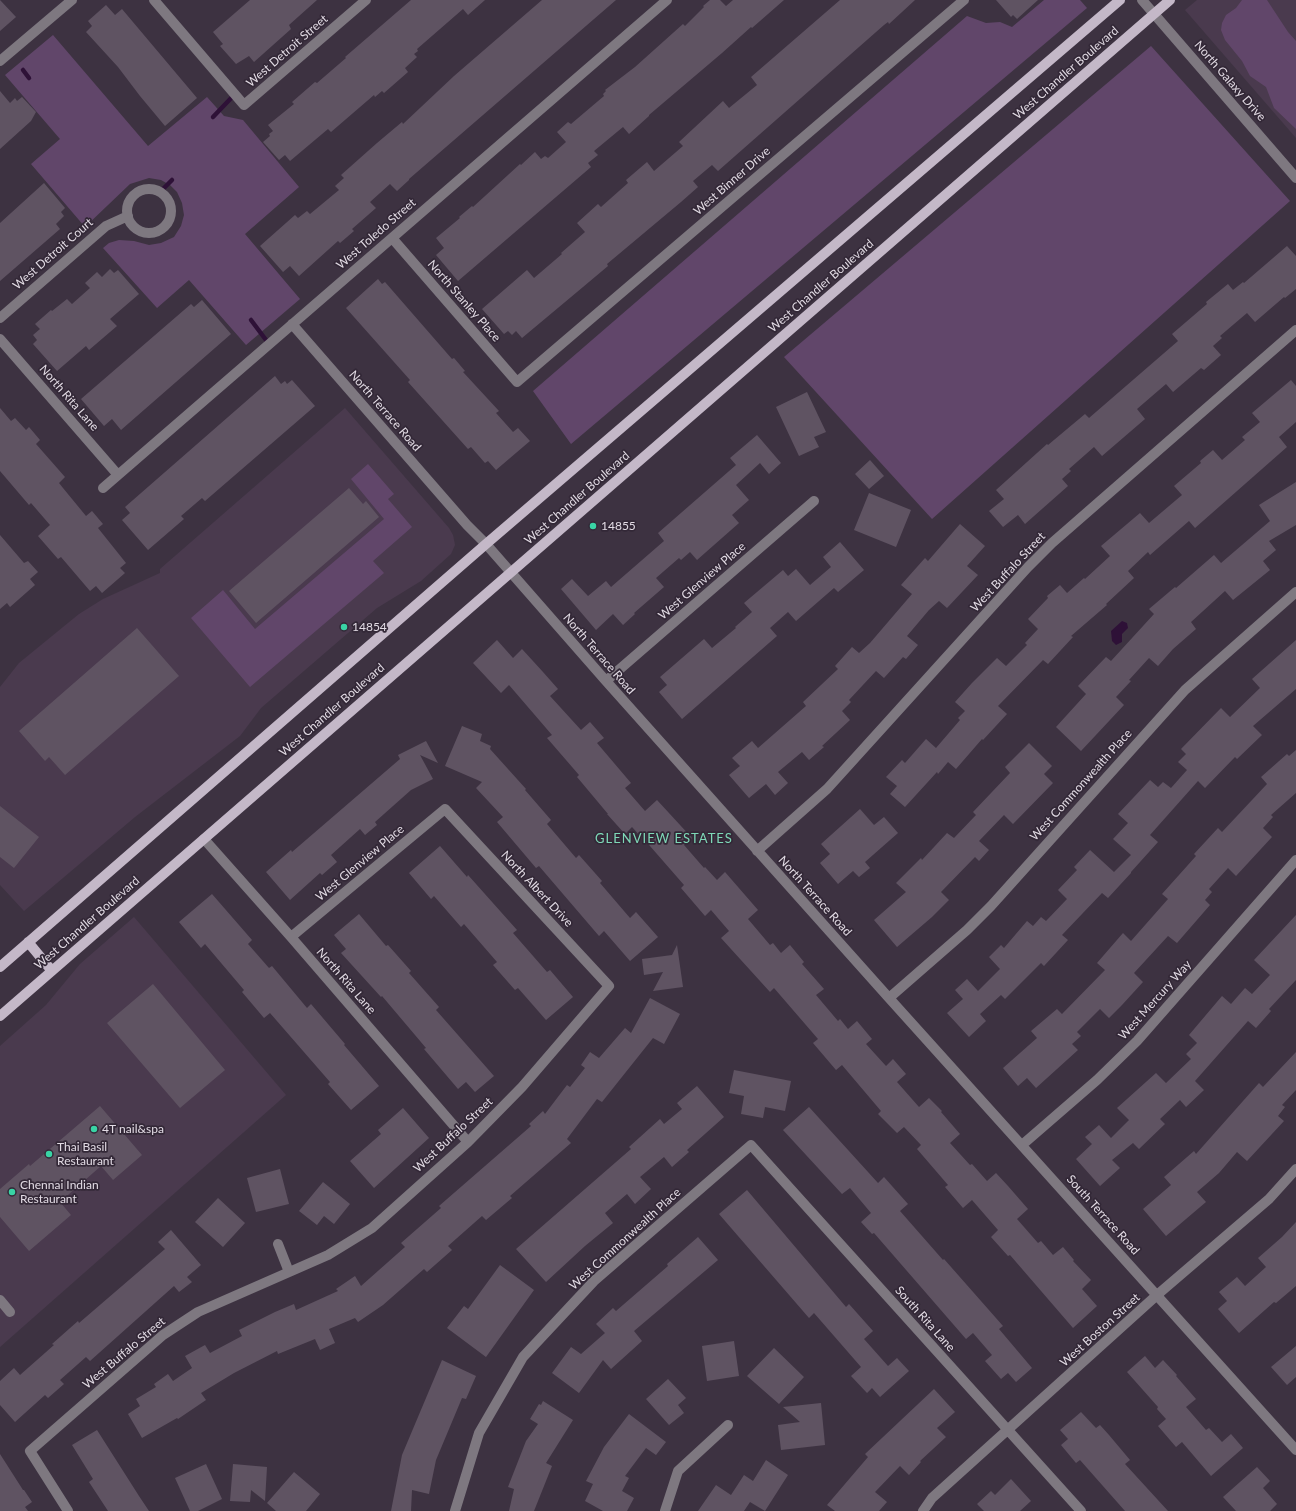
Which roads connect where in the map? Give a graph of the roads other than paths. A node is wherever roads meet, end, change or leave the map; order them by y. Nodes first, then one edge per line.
1 (72, 0) edge
2 (154, 0) edge
3 (366, 0) edge
4 (667, 0) edge
5 (964, 0) edge
6 (1120, 0) edge
7 (1170, 0) edge
8 (1143, 1) edge
9 (1155, 14) junction
10 (0, 61) edge
11 (1296, 178) edge
12 (128, 216) junction
13 (392, 238) junction
14 (0, 318) edge
15 (292, 324) junction
16 (1296, 330) edge
17 (0, 339) edge
18 (517, 382) joint
19 (118, 475) junction
20 (103, 488) dead end
21 (814, 501) dead end
22 (486, 544) junction
23 (511, 572) junction
24 (1296, 592) edge
25 (606, 681) junction
26 (445, 809) joint
27 (204, 839) junction
28 (757, 851) junction
29 (1296, 860) edge
30 (291, 937) junction
31 (28, 942) junction
32 (0, 967) edge
33 (52, 971) junction
34 (609, 986) joint
35 (889, 998) junction
36 (0, 1016) edge
37 (468, 1142) junction
38 (751, 1145) joint
39 (1022, 1145) junction
40 (1296, 1169) edge
41 (278, 1244) dead end
42 (289, 1272) junction
43 (1157, 1295) junction
44 (0, 1300) edge
45 (10, 1312) dead end
46 (728, 1425) dead end
47 (1008, 1430) junction
48 (1295, 1446) edge
49 (68, 1511) edge
50 (455, 1511) edge
51 (665, 1511) edge
52 (923, 1511) edge
53 (1081, 1511) edge

1 - 10 street
2 - 3 street, West Detroit Street
4 - 13 street, West Toledo Street
5 - 18 street, West Binner Drive
6 - 22 main road, West Chandler Boulevard
7 - 9 main road, West Chandler Boulevard
8 - 9 street, North Galaxy Drive
9 - 11 street, North Galaxy Drive
9 - 23 main road, West Chandler Boulevard
12 - 12 street
12 - 14 street, West Detroit Court
13 - 15 street, West Toledo Street
13 - 18 street, North Stanley Place
15 - 19 street, West Toledo Street
15 - 22 street, North Terrace Road
16 - 28 street, West Buffalo Street
17 - 19 street, North Rita Lane
19 - 20 street, West Toledo Street
21 - 25 street, West Glenview Place
22 - 23 street, North Terrace Road
22 - 31 main road, West Chandler Boulevard
23 - 25 street, North Terrace Road
23 - 27 main road, West Chandler Boulevard
24 - 35 street, West Commonwealth Place
25 - 28 street, North Terrace Road
26 - 30 street, West Glenview Place
26 - 34 street, North Albert Drive
27 - 30 street, North Rita Lane
27 - 33 main road, West Chandler Boulevard
28 - 35 street, North Terrace Road
29 - 39 street, West Mercury Way
30 - 37 street, North Rita Lane
31 - 32 main road, West Chandler Boulevard
31 - 33 main road
33 - 36 main road, West Chandler Boulevard
34 - 37 street, West Buffalo Street
35 - 39 street, South Terrace Road
37 - 42 street, West Buffalo Street
38 - 47 street, South Rita Lane
38 - 50 street, West Commonwealth Place
39 - 43 street, South Terrace Road
40 - 43 street, West Boston Street
41 - 42 street
42 - 49 street, West Buffalo Street
43 - 47 street, West Boston Street
43 - 48 street, South Terrace Road
44 - 45 street
46 - 51 street
47 - 52 street, West Boston Street
47 - 53 street, South Rita Lane

